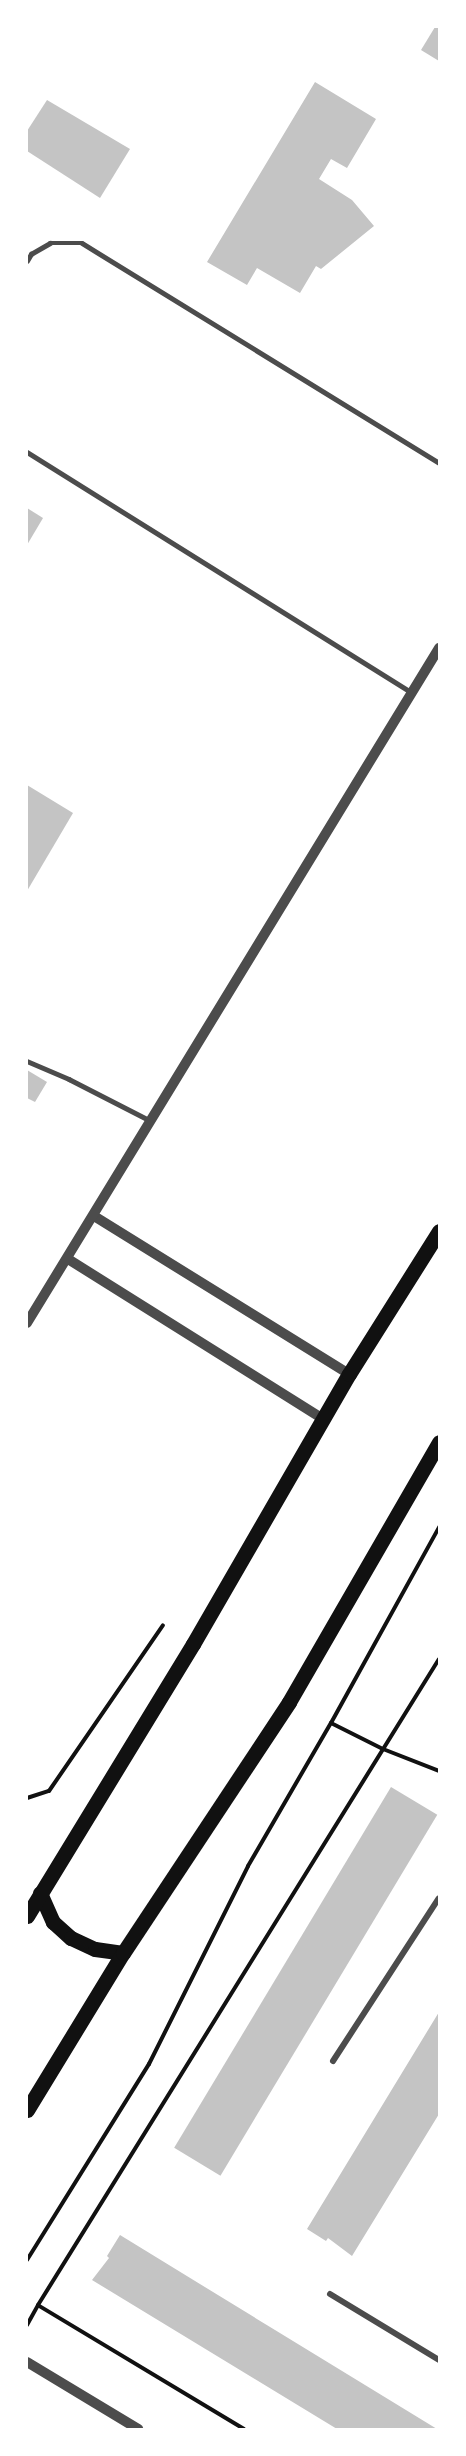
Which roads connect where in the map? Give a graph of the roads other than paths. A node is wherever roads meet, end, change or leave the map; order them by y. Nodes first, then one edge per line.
1 (27, 261) edge
2 (27, 452) edge
3 (439, 463) edge
4 (439, 648) edge
5 (413, 694) junction
6 (27, 1061) edge
7 (152, 1121) junction
8 (94, 1216) junction
9 (439, 1231) edge
10 (68, 1259) junction
11 (27, 1323) edge
12 (349, 1374) junction
13 (325, 1420) junction
14 (439, 1442) edge
15 (40, 1893) junction
16 (439, 1898) edge
17 (27, 1916) edge
18 (123, 1953) junction
19 (333, 2061) dead end
20 (27, 2110) edge
21 (330, 2294) dead end
22 (439, 2360) edge
23 (27, 2362) edge
24 (138, 2429) edge

1 - 3 lane
2 - 5 lane
4 - 5 street
5 - 7 street
6 - 7 lane
7 - 8 street
8 - 10 street
8 - 12 street
9 - 12 main road
10 - 11 street
10 - 13 street
12 - 13 main road
13 - 15 main road
14 - 18 main road
15 - 17 main road
15 - 18 main road
16 - 19 street
18 - 20 main road
21 - 22 street
23 - 24 street

